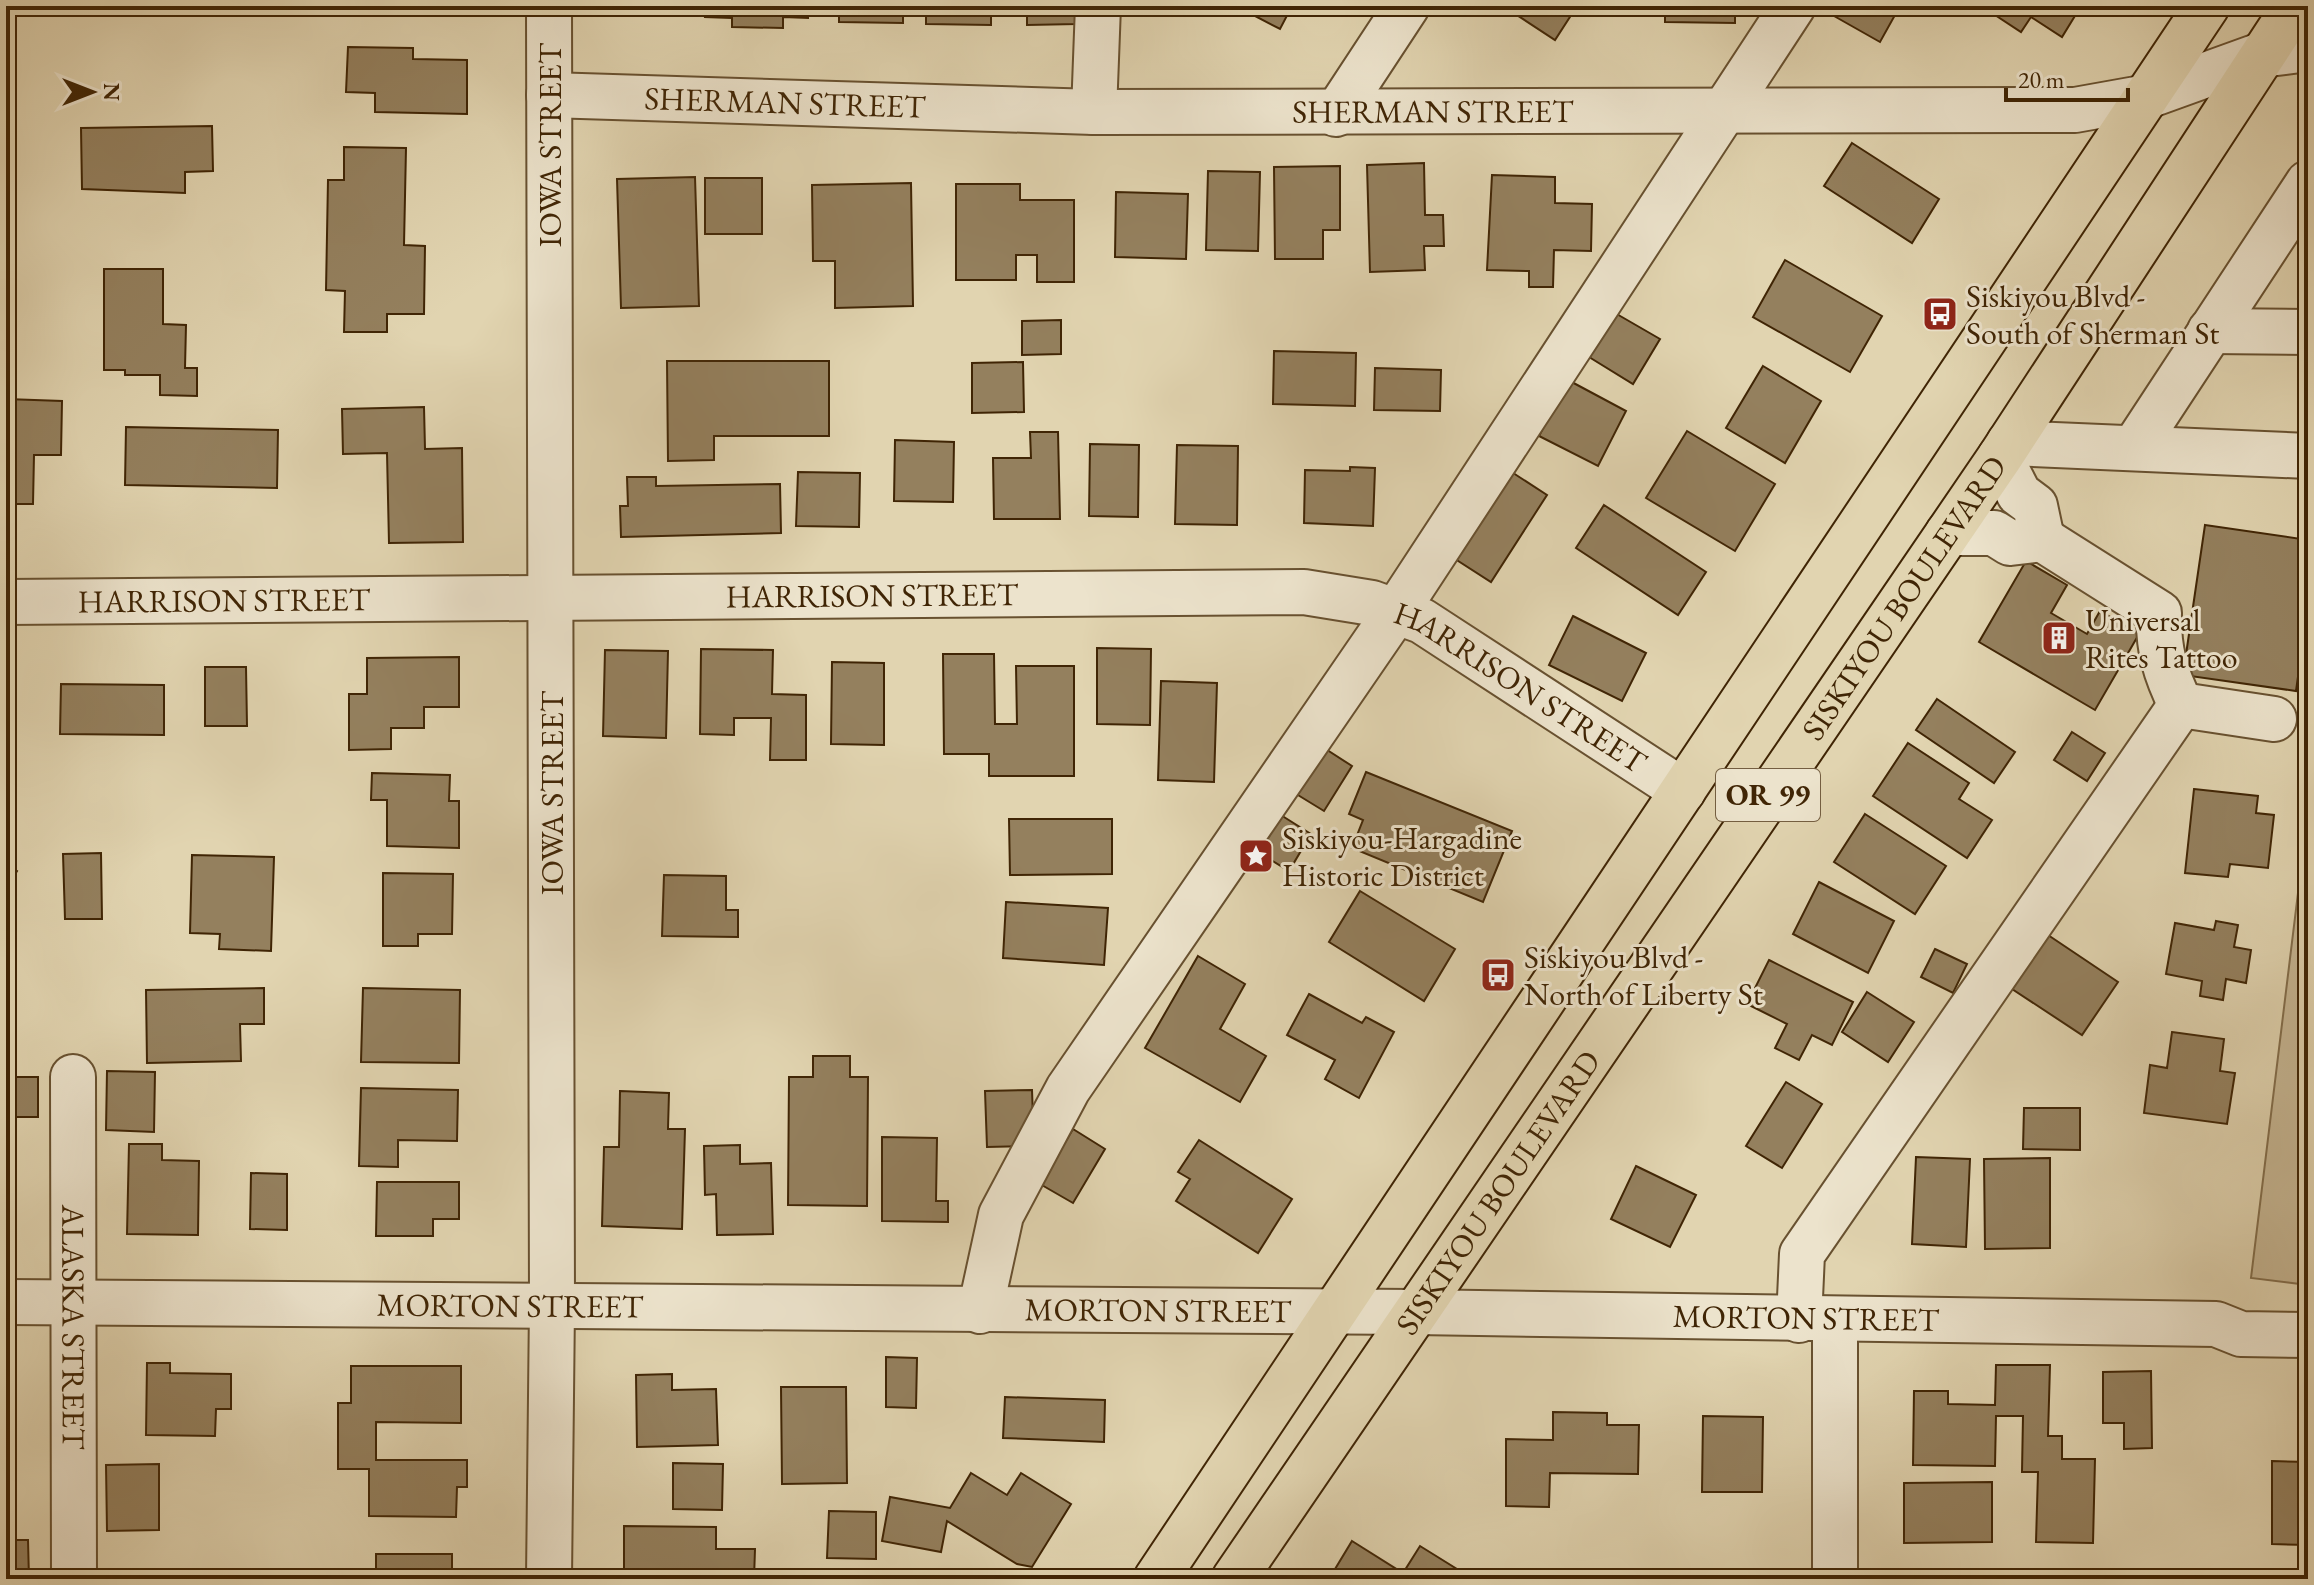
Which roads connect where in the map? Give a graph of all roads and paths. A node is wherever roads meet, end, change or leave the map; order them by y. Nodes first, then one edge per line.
1 (549, 6) edge
2 (1098, 6) edge
3 (1407, 6) edge
4 (1793, 6) edge
5 (2207, 6) edge
6 (2295, 6) edge
7 (2308, 49) edge
8 (2261, 55) junction
9 (549, 95) junction
10 (2142, 98) junction
11 (1723, 110) junction
12 (1094, 112) junction
13 (1336, 114) junction
14 (2308, 183) edge
15 (2289, 240) edge
16 (2210, 331) junction
17 (2308, 332) edge
18 (2134, 448) junction
19 (2004, 450) junction
20 (2308, 456) edge
21 (1948, 533) junction
22 (2042, 539) junction
23 (552, 597) junction
24 (6, 602) edge
25 (1397, 610) junction
26 (2181, 705) junction
27 (2274, 719) dead end
28 (1683, 791) junction
29 (73, 1077) dead end
30 (6, 1302) edge
31 (72, 1302) junction
32 (552, 1305) junction
33 (980, 1311) junction
34 (1336, 1312) junction
35 (1415, 1312) junction
36 (1817, 1320) junction
37 (2308, 1335) edge
38 (74, 1579) edge
39 (549, 1579) edge
40 (1156, 1579) edge
41 (1234, 1579) edge
42 (1835, 1579) edge

1 - 9 street, IOWA STREET
2 - 12 street
3 - 13 street
4 - 11 street
5 - 10 main road, SISKIYOU BOULEVARD / OR 99
6 - 8 main road, SISKIYOU BOULEVARD / OR 99
7 - 8 street, SHERMAN STREET
8 - 10 street, SHERMAN STREET
8 - 19 main road, SISKIYOU BOULEVARD / OR 99
9 - 12 street, SHERMAN STREET
9 - 23 street, IOWA STREET
10 - 11 street, SHERMAN STREET
10 - 28 main road, SISKIYOU BOULEVARD / OR 99
11 - 13 street, SHERMAN STREET
11 - 25 street
12 - 13 street, SHERMAN STREET
14 - 15 street
15 - 16 street
16 - 17 street
16 - 18 street
18 - 19 street
18 - 20 street
19 - 21 main road, SISKIYOU BOULEVARD / OR 99
19 - 22 street
21 - 22 street
21 - 35 main road, SISKIYOU BOULEVARD / OR 99
22 - 26 street
23 - 24 street, HARRISON STREET
23 - 25 street, HARRISON STREET
23 - 32 street, IOWA STREET
25 - 28 street, HARRISON STREET
25 - 33 street
26 - 27 street
26 - 36 street
28 - 34 main road, SISKIYOU BOULEVARD / OR 99
29 - 31 street, ALASKA STREET
30 - 31 street, MORTON STREET
31 - 32 street, MORTON STREET
31 - 38 street, ALASKA STREET
32 - 33 street, MORTON STREET
32 - 39 street, IOWA STREET
33 - 34 street, MORTON STREET
34 - 35 street, MORTON STREET
34 - 40 main road, SISKIYOU BOULEVARD / OR 99
35 - 36 street, MORTON STREET
35 - 41 main road, SISKIYOU BOULEVARD / OR 99
36 - 37 street, MORTON STREET
36 - 42 street

